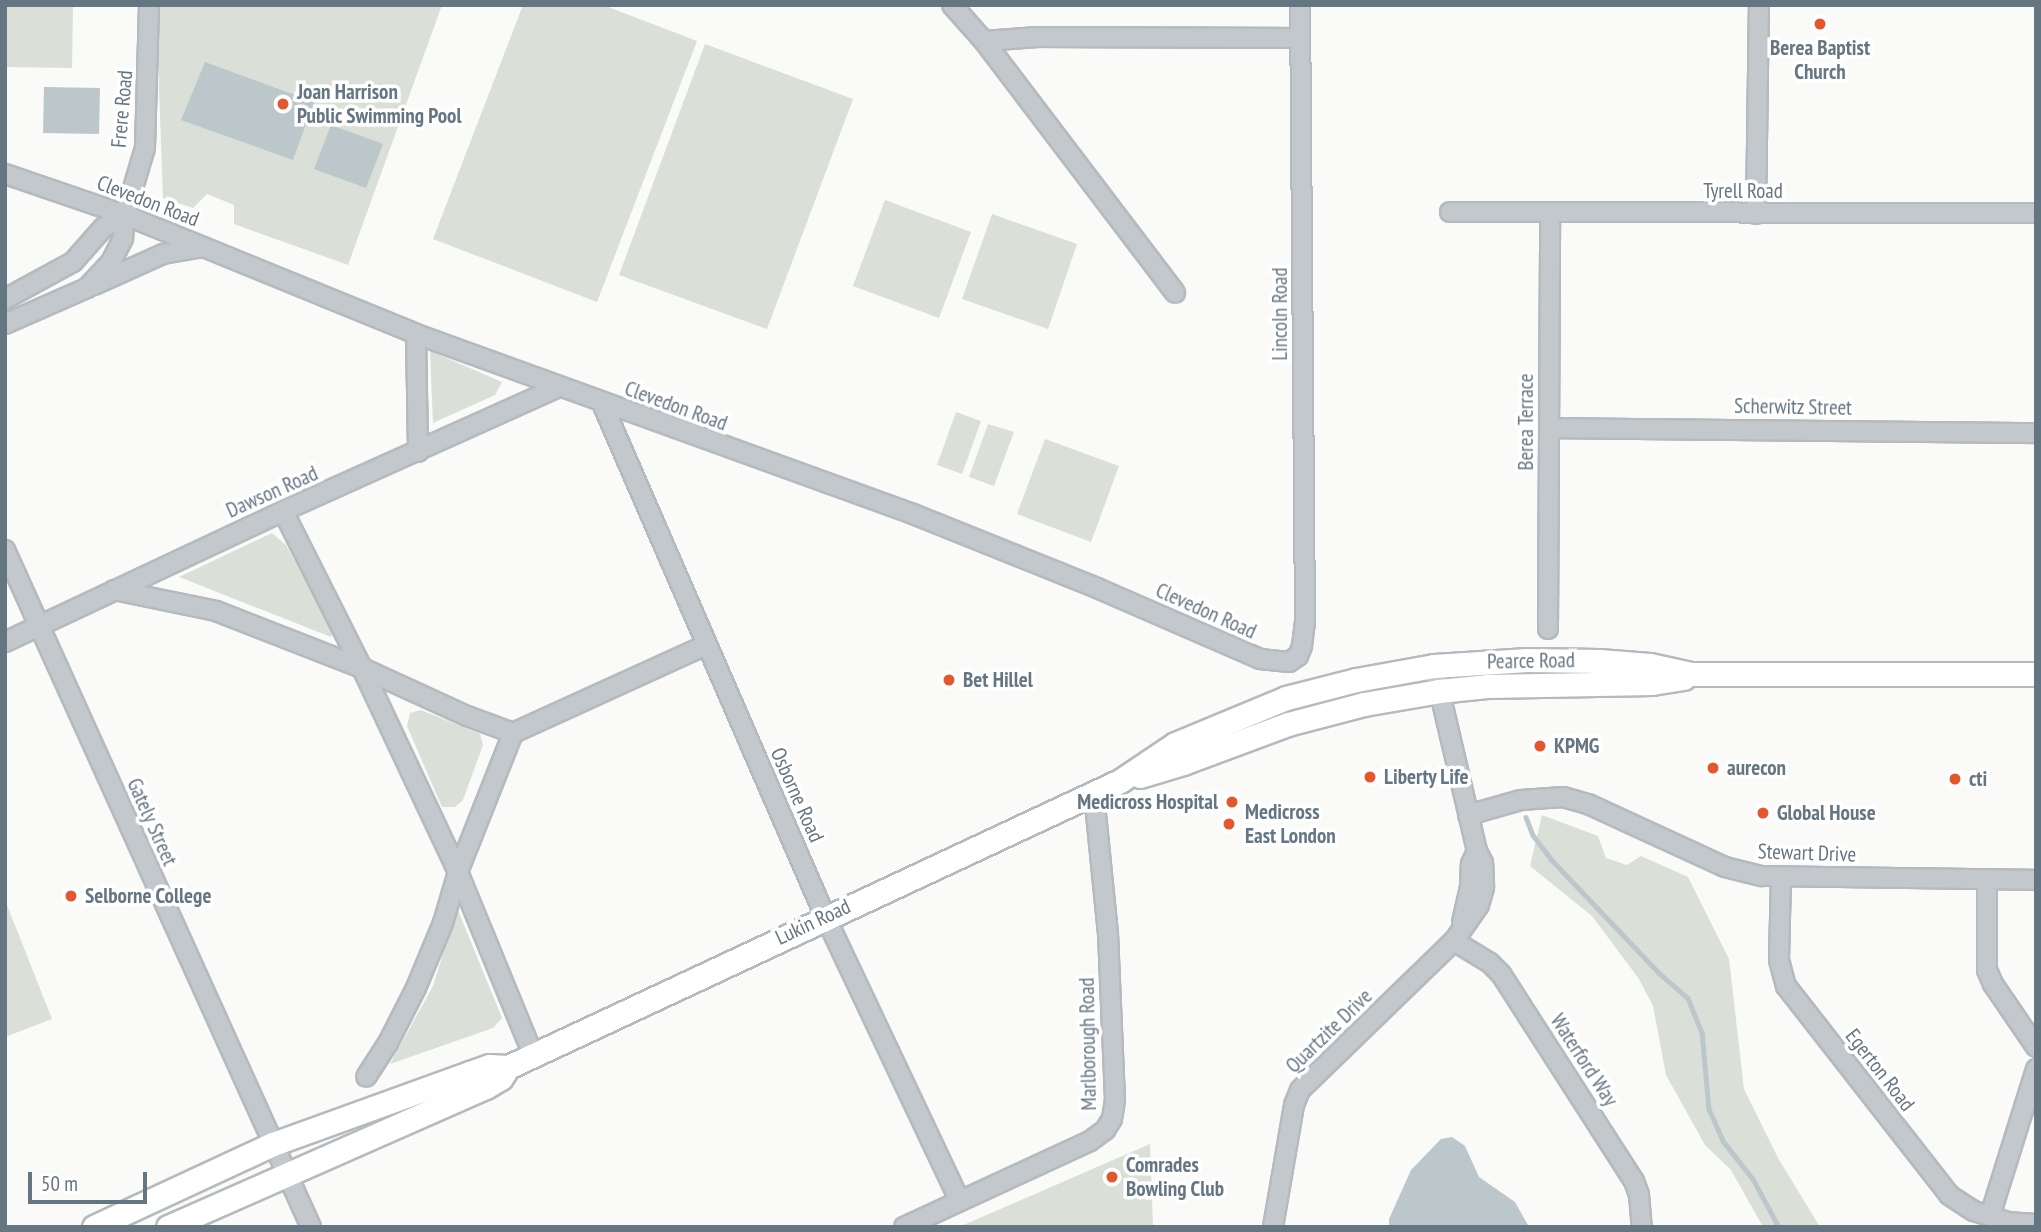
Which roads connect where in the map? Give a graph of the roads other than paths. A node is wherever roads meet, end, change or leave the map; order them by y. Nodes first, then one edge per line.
1 (149, 5) edge
2 (952, 5) edge
3 (1300, 5) edge
4 (1759, 5) edge
5 (1300, 38) junction
6 (984, 41) junction
7 (5, 174) edge
8 (1450, 212) dead end
9 (2036, 213) edge
10 (1550, 214) junction
11 (1756, 214) junction
12 (125, 215) junction
13 (203, 247) junction
14 (87, 288) junction
15 (1175, 293) dead end
16 (5, 299) edge
17 (5, 324) edge
18 (416, 334) junction
19 (559, 387) junction
20 (602, 403) junction
21 (1549, 428) junction
22 (2036, 433) edge
23 (418, 452) junction
24 (284, 511) junction
25 (5, 550) edge
26 (114, 590) junction
27 (1305, 623) joint
28 (39, 626) junction
29 (1548, 629) dead end
30 (5, 642) edge
31 (706, 645) junction
32 (1434, 666) junction
33 (362, 668) junction
34 (1707, 674) junction
35 (2036, 674) edge
36 (1356, 680) joint
37 (1438, 691) junction
38 (1364, 704) joint
39 (513, 733) junction
40 (1120, 781) junction
41 (1094, 793) junction
42 (1468, 814) junction
43 (458, 873) junction
44 (1781, 877) junction
45 (1987, 880) junction
46 (2036, 880) edge
47 (825, 916) junction
48 (1456, 938) junction
49 (2036, 1047) edge
50 (533, 1055) junction
51 (508, 1067) junction
52 (2036, 1069) edge
53 (366, 1077) dead end
54 (273, 1144) junction
55 (286, 1172) junction
56 (960, 1201) junction
57 (1990, 1216) junction
58 (2036, 1224) edge
59 (94, 1227) edge
60 (168, 1227) edge
61 (311, 1227) edge
62 (904, 1227) edge
63 (1273, 1227) edge
64 (1642, 1227) edge

1 - 12 street, Frere Road
2 - 6 street
3 - 5 street, Lincoln Road
4 - 11 street
5 - 6 street
5 - 27 street, Lincoln Road
6 - 15 street
7 - 12 street, Clevedon Road
8 - 10 street, Tyrell Road
9 - 11 street, Tyrell Road
10 - 11 street, Tyrell Road
10 - 21 street, Berea Terrace
12 - 13 street, Clevedon Road
12 - 14 street, Frere Road
12 - 16 street
13 - 14 street
13 - 18 street, Clevedon Road
14 - 17 street
18 - 19 street, Clevedon Road
18 - 23 street
19 - 20 street, Clevedon Road
19 - 23 street, Dawson Road
20 - 27 street, Clevedon Road
20 - 31 street, Osborne Road
21 - 22 street, Scherwitz Street
21 - 29 street, Berea Terrace
23 - 24 street, Dawson Road
24 - 26 street, Dawson Road
24 - 33 street
25 - 28 street, Gately Street
26 - 28 street, Dawson Road
26 - 33 street
28 - 30 street, Dawson Road
28 - 54 street, Gately Street
31 - 39 street
31 - 47 street, Osborne Road
32 - 34 main road, Pearce Road
32 - 36 main road, Pearce Road
32 - 37 street, Quartzite Drive
33 - 39 street
33 - 43 street
34 - 35 main road, Pearce Road
34 - 37 main road, Pearce Road
36 - 40 main road, Lukin Road
37 - 38 main road, Pearce Road
37 - 42 street, Quartzite Drive
38 - 40 main road, Lukin Road
39 - 43 street
40 - 41 main road, Lukin Road
41 - 47 main road, Lukin Road
41 - 56 street, Marlborough Road
42 - 44 street, Stewart Drive
42 - 48 street, Quartzite Drive
43 - 50 street
43 - 53 street
44 - 45 street, Stewart Drive
44 - 57 street, Egerton Road
45 - 46 street, Stewart Drive
45 - 49 street
47 - 50 main road, Lukin Road
47 - 56 street, Osborne Road
48 - 63 street, Quartzite Drive
48 - 64 street, Waterford Way
50 - 51 main road, Lukin Road
51 - 54 main road, Lukin Road
51 - 55 main road, Lukin Road
52 - 57 street
54 - 55 street, Gately Street
54 - 59 main road, Lukin Road
55 - 60 main road, Lukin Road
55 - 61 street, Gately Street
56 - 62 street, Marlborough Road
57 - 58 street, Egerton Road

